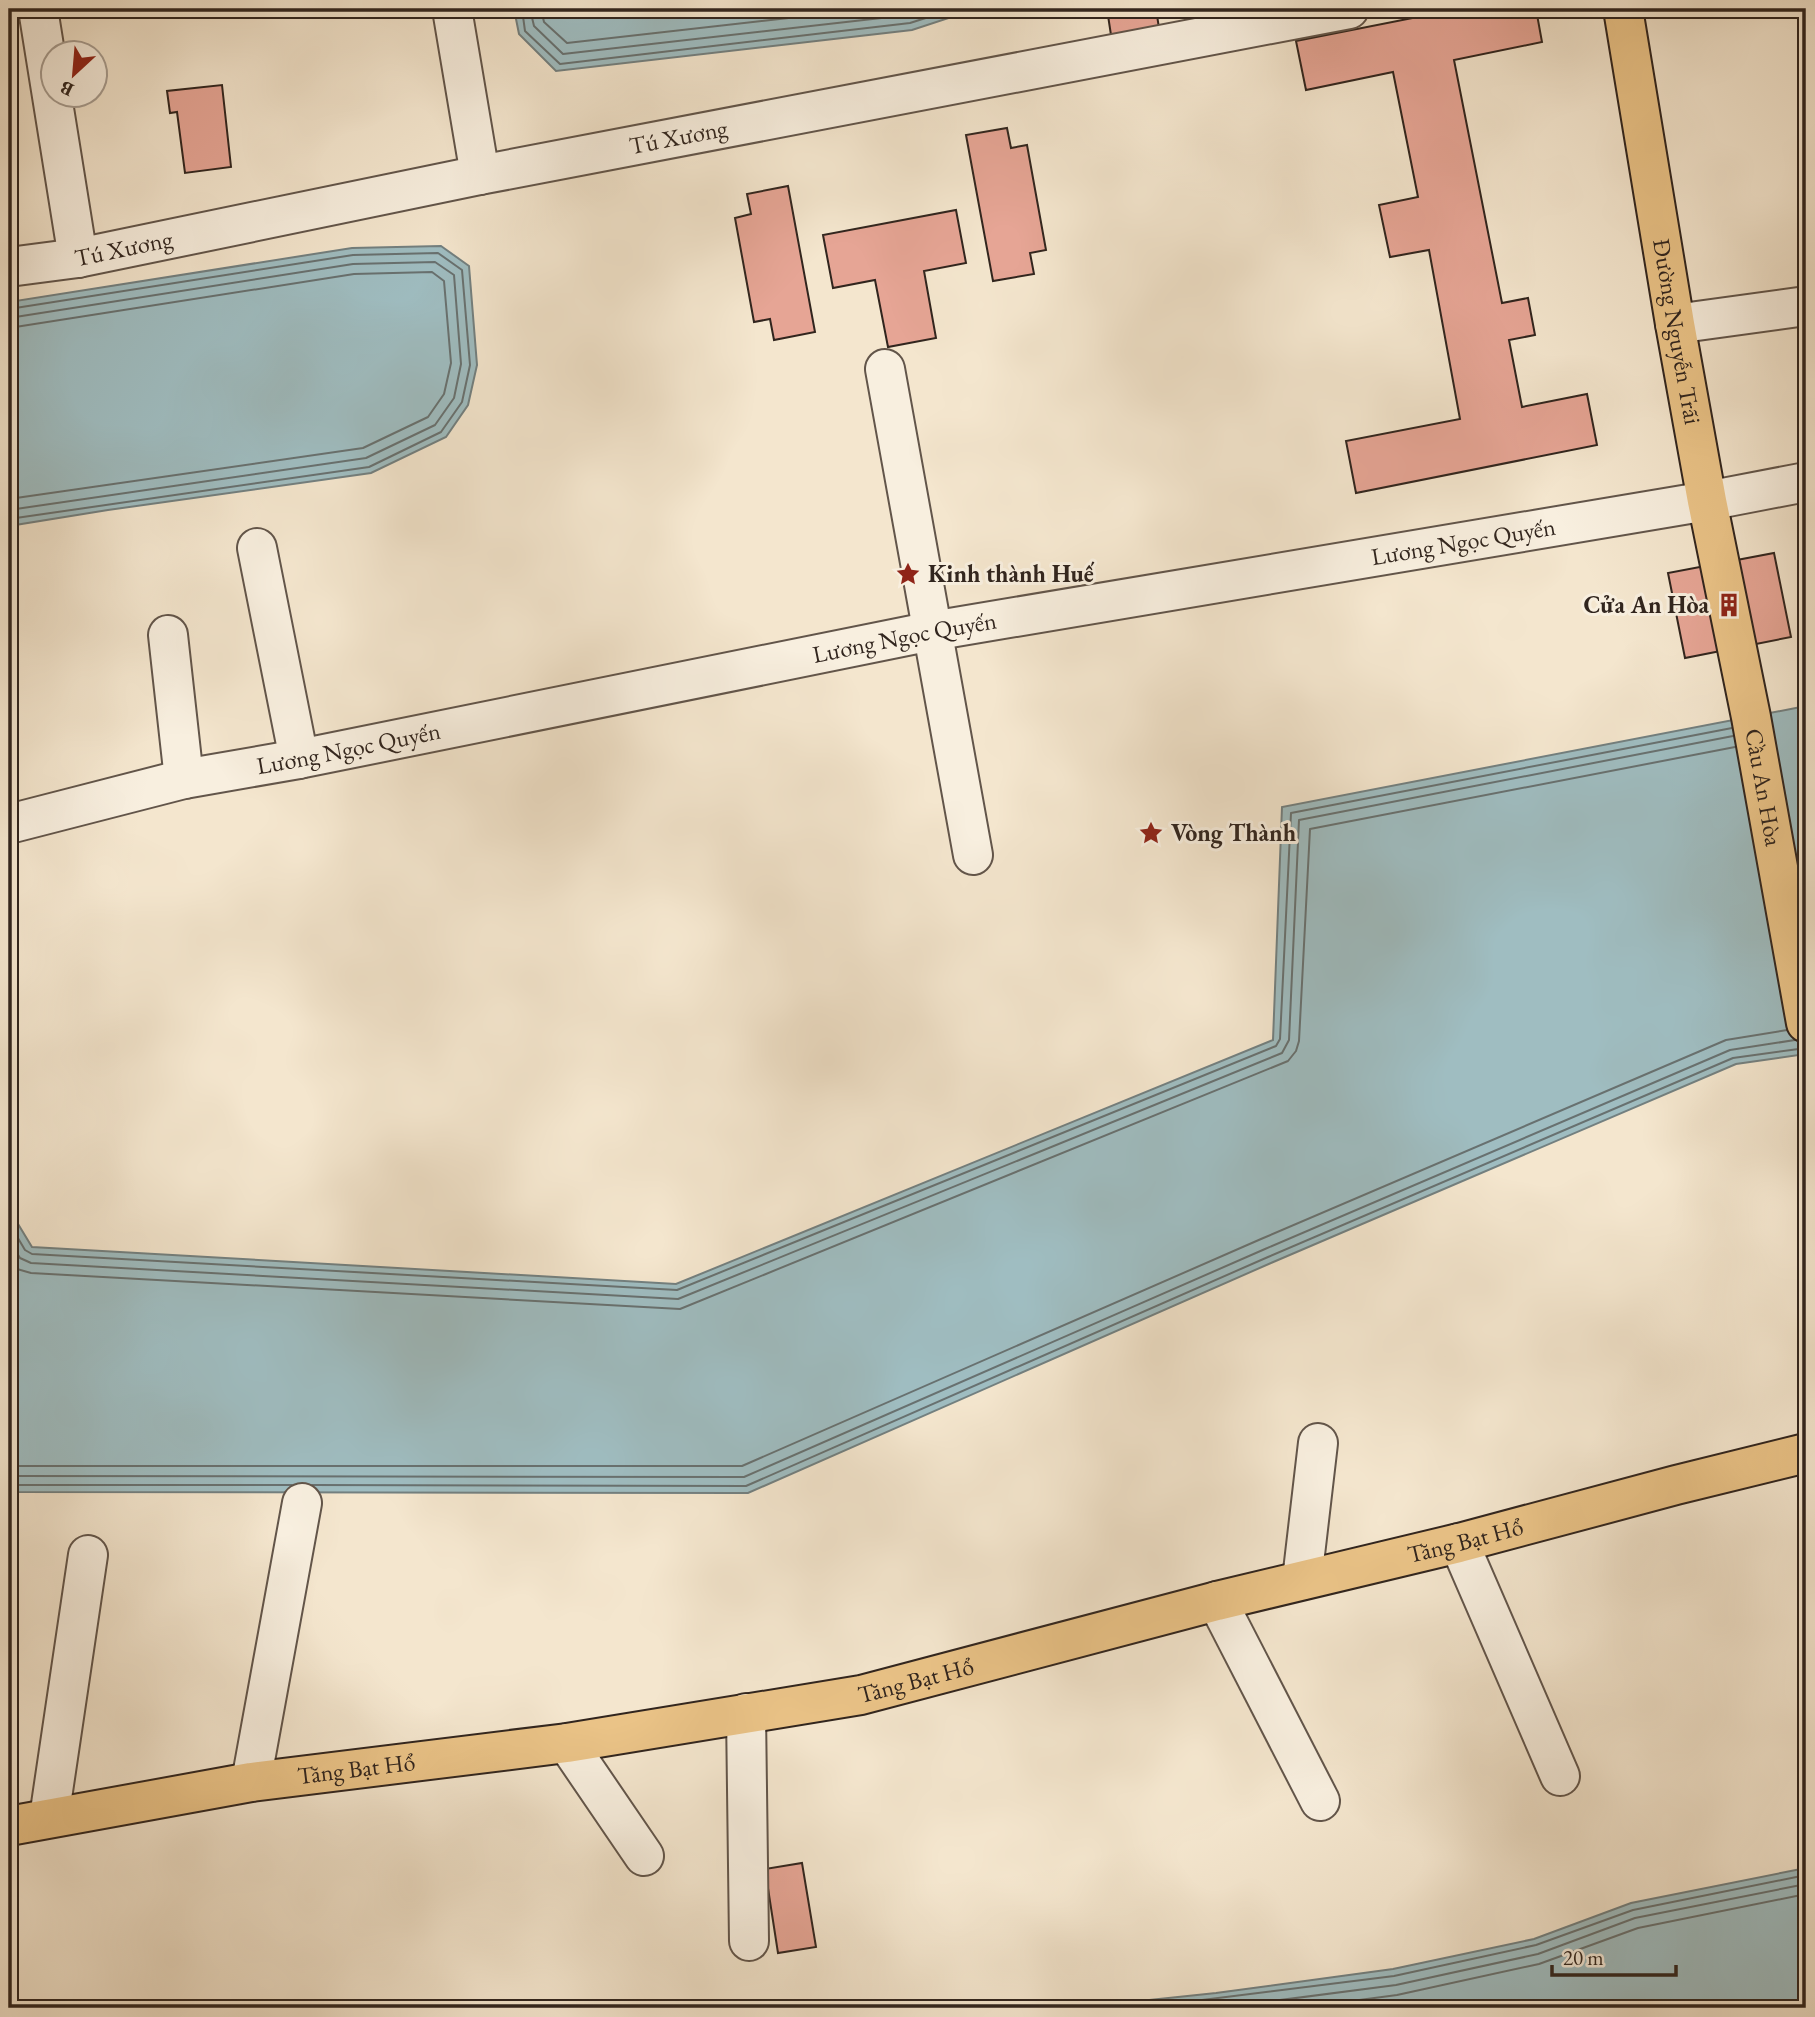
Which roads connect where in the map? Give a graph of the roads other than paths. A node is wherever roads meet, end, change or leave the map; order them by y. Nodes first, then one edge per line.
1 (38, 9) edge
2 (452, 9) edge
3 (1349, 9) edge
4 (1623, 9) edge
5 (480, 175) junction
6 (78, 258) junction
7 (9, 267) edge
8 (1806, 306) edge
9 (1675, 324) junction
10 (885, 369) dead end
11 (1806, 482) edge
12 (1707, 501) junction
13 (257, 548) dead end
14 (932, 631) junction
15 (168, 635) dead end
16 (1738, 654) joint
17 (299, 759) junction
18 (184, 779) junction
19 (9, 824) edge
20 (973, 855) dead end
21 (1806, 1023) edge
22 (1318, 1443) dead end
23 (1806, 1453) edge
24 (302, 1503) dead end
25 (1459, 1544) junction
26 (88, 1555) dead end
27 (1302, 1580) junction
28 (1217, 1601) junction
29 (746, 1713) junction
30 (567, 1743) junction
31 (1560, 1776) dead end
32 (251, 1782) junction
33 (1320, 1801) dead end
34 (50, 1818) junction
35 (9, 1826) edge
36 (644, 1856) dead end
37 (749, 1941) dead end

1 - 6 street
2 - 5 street
3 - 5 street, Tú Xương
4 - 9 main road, Đường Nguyễn Trãi
5 - 6 street, Tú Xương
6 - 7 street, Tú Xương
8 - 9 street
9 - 12 main road, Đường Nguyễn Trãi
10 - 14 street
11 - 12 street, Lương Ngọc Quyến
12 - 14 street, Lương Ngọc Quyến
12 - 16 main road, Đường Nguyễn Trãi
13 - 17 street
14 - 17 street, Lương Ngọc Quyến
14 - 20 street
15 - 18 street
16 - 21 main road, Cầu An Hòa
17 - 18 street, Lương Ngọc Quyến
18 - 19 street, Lương Ngọc Quyến
22 - 27 street
23 - 25 main road, Tăng Bạt Hổ
24 - 32 street
25 - 27 main road, Tăng Bạt Hổ
25 - 31 street
26 - 34 street
27 - 28 main road, Tăng Bạt Hổ
28 - 29 main road, Tăng Bạt Hổ
28 - 33 street
29 - 30 main road, Tăng Bạt Hổ
29 - 37 street
30 - 32 main road, Tăng Bạt Hổ
30 - 36 street
32 - 34 main road, Tăng Bạt Hổ
34 - 35 main road, Tăng Bạt Hổ

